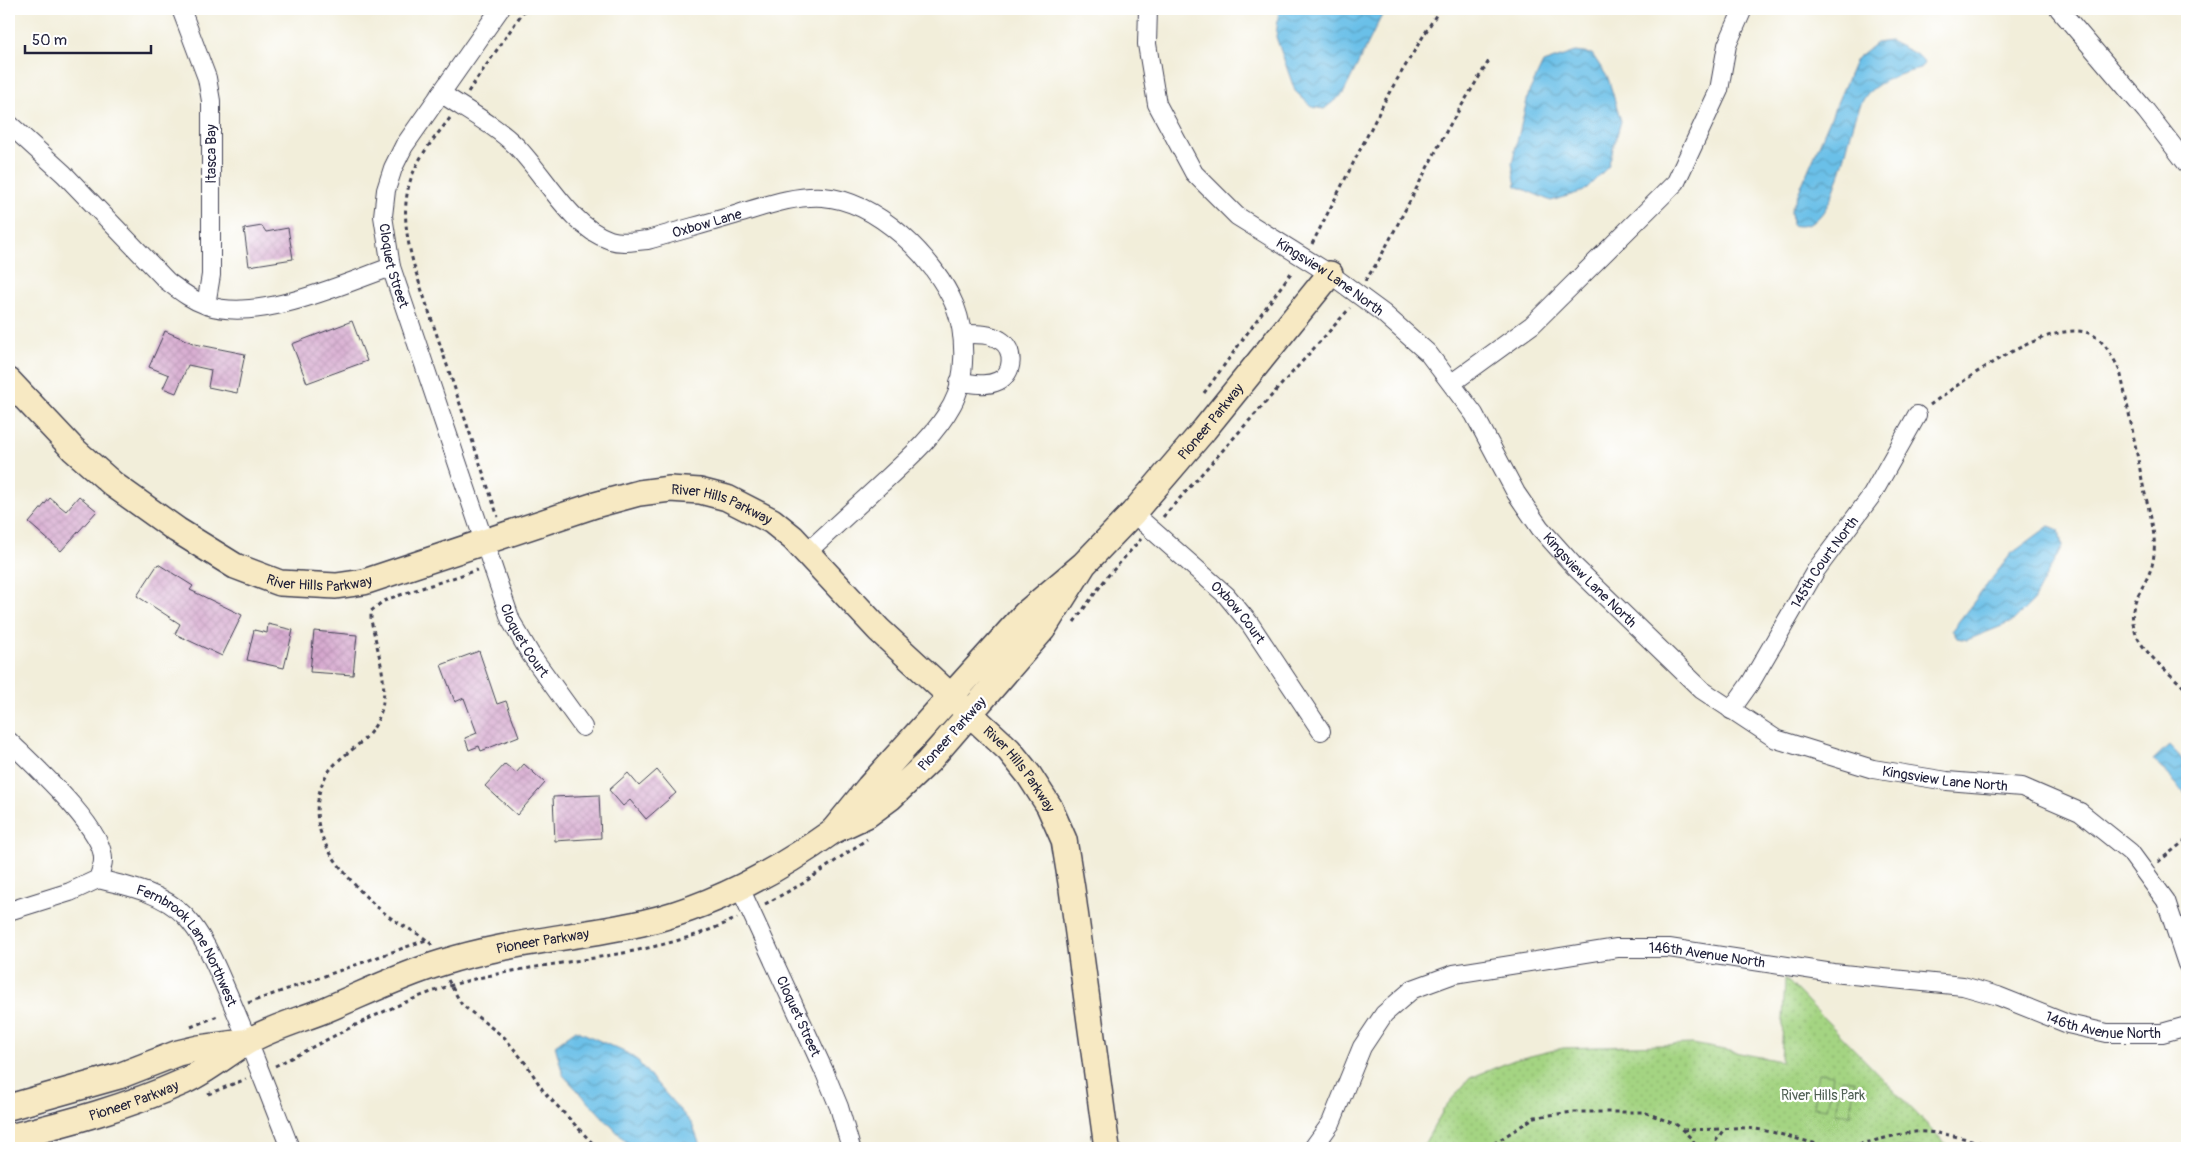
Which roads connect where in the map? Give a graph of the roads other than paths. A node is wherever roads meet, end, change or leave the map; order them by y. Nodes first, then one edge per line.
1 (181, 9) edge
2 (500, 9) edge
3 (1148, 9) edge
4 (1743, 9) edge
5 (2059, 9) edge
6 (441, 93) junction
7 (9, 124) edge
8 (2187, 164) edge
9 (391, 267) junction
10 (1330, 274) junction
11 (206, 305) junction
12 (962, 334) junction
13 (9, 381) edge
14 (959, 382) junction
15 (1452, 383) junction
16 (1917, 415) road end
17 (1133, 513) junction
18 (485, 543) junction
19 (806, 553) junction
20 (1084, 564) junction
21 (949, 696) junction
22 (1731, 710) junction
23 (970, 715) junction
24 (583, 727) dead end
25 (1321, 731) dead end
26 (9, 741) edge
27 (833, 831) junction
28 (98, 879) junction
29 (740, 888) junction
30 (9, 910) edge
31 (2187, 964) edge
32 (2187, 1026) edge
33 (248, 1042) junction
34 (9, 1107) edge
35 (9, 1137) edge
36 (290, 1148) edge
37 (851, 1148) edge
38 (1108, 1148) edge
39 (1314, 1148) edge

1 - 11 street, Itasca Bay
2 - 6 street, Cloquet Street
3 - 10 street, Kingsview Lane North
4 - 15 street
5 - 8 street
6 - 9 street, Cloquet Street
6 - 12 street, Oxbow Lane
7 - 11 street
9 - 11 street
9 - 18 street, Cloquet Street
10 - 15 street, Kingsview Lane North
10 - 17 street, Pioneer Parkway
12 - 14 street, Oxbow Lane
12 - 14 street
13 - 18 street, River Hills Parkway
14 - 19 street, Oxbow Lane
15 - 22 street, Kingsview Lane North
16 - 22 street, 145th Court North
17 - 20 street, Pioneer Parkway
17 - 25 street, Oxbow Court
18 - 19 street, River Hills Parkway
18 - 24 street, Cloquet Court
19 - 21 street, River Hills Parkway
20 - 21 street, Pioneer Parkway
20 - 23 street, Pioneer Parkway
21 - 23 street, River Hills Parkway
21 - 27 street, Pioneer Parkway
22 - 31 street, Kingsview Lane North
23 - 27 street, Pioneer Parkway
23 - 38 street, River Hills Parkway
26 - 28 street
27 - 29 street, Pioneer Parkway
28 - 30 street
28 - 33 street, Fernbrook Lane Northwest
29 - 33 street, Pioneer Parkway
29 - 37 street, Cloquet Street
32 - 39 street, 146th Avenue North
33 - 34 street, Pioneer Parkway
33 - 35 street, Pioneer Parkway
33 - 36 street, Fernbrook Lane Northwest

